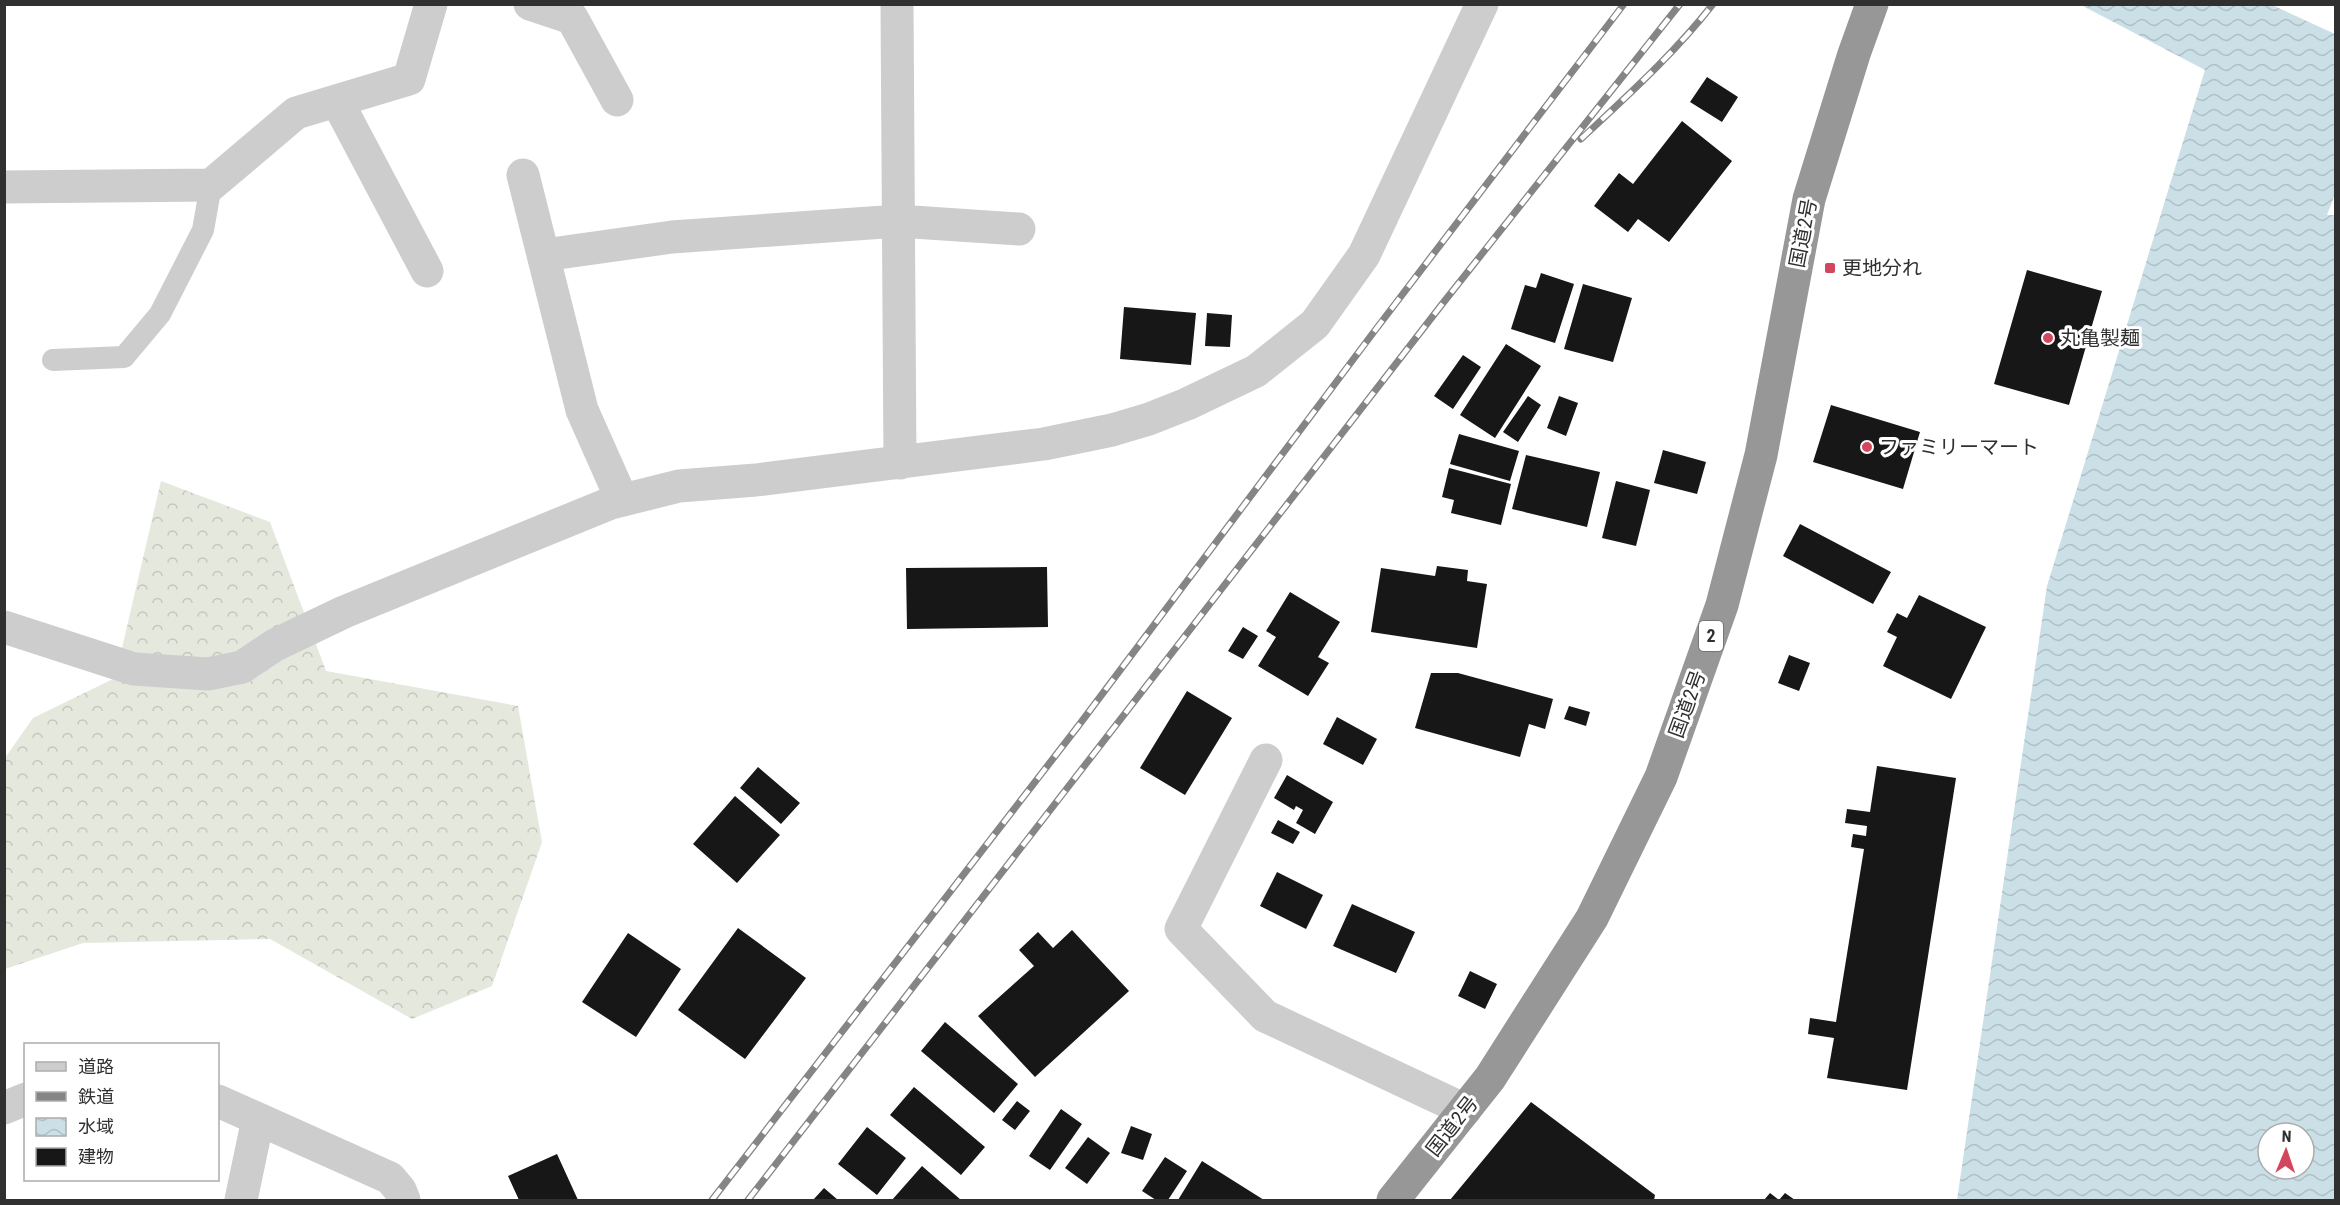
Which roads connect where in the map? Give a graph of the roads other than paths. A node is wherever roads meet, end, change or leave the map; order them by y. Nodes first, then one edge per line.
1 (431, 4) edge
2 (530, 4) edge
3 (897, 4) edge
4 (1482, 4) edge
5 (1872, 4) edge
6 (617, 100) dead end
7 (337, 101) junction
8 (523, 175) dead end
9 (211, 185) junction
10 (4, 187) edge
11 (898, 221) junction
12 (1019, 229) dead end
13 (544, 255) junction
14 (427, 271) dead end
15 (53, 360) dead end
16 (900, 462) junction
17 (622, 500) junction
18 (4, 627) edge
19 (1266, 760) dead end
20 (24, 1100) edge
21 (219, 1101) edge
22 (4, 1108) edge
23 (1465, 1110) junction
24 (258, 1119) junction
25 (241, 1200) edge
26 (404, 1200) edge
27 (1393, 1200) edge

1 - 7 street
2 - 6 street
3 - 11 street
4 - 16 street
5 - 23 highway, 国道2号 / 2
7 - 9 street
7 - 14 street
8 - 13 street
9 - 10 street
9 - 15 lane
11 - 12 street
11 - 13 street
11 - 16 street
13 - 17 street
16 - 17 street
17 - 18 street
19 - 23 street
20 - 22 street
21 - 24 street
23 - 27 highway, 国道2号 / 2
24 - 25 street
24 - 26 street

